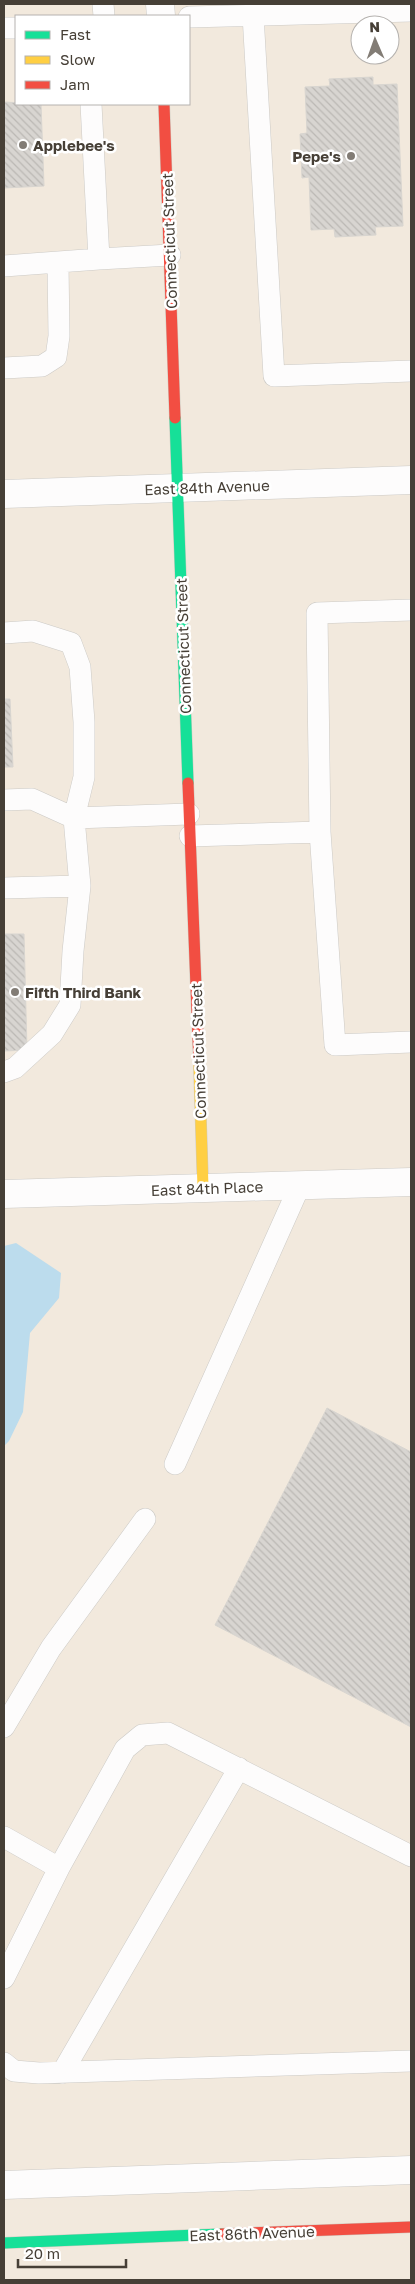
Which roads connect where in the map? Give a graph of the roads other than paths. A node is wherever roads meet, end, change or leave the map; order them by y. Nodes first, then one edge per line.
1 (411, 11) edge
2 (253, 15) junction
3 (190, 17) edge
4 (91, 105) edge
5 (164, 105) edge
6 (170, 254) junction
7 (99, 259) junction
8 (58, 264) junction
9 (4, 266) edge
10 (4, 368) edge
11 (411, 371) edge
12 (411, 480) edge
13 (178, 488) junction
14 (4, 494) edge
15 (411, 610) edge
16 (4, 633) edge
17 (4, 800) edge
18 (189, 814) junction
19 (74, 818) junction
20 (320, 832) junction
21 (190, 836) junction
22 (80, 886) junction
23 (4, 888) edge
24 (411, 1042) edge
25 (4, 1072) edge
26 (411, 1182) edge
27 (300, 1185) junction
28 (203, 1188) junction
29 (4, 1194) edge
30 (174, 1464) dead end
31 (145, 1519) dead end
32 (4, 1727) edge
33 (239, 1768) junction
34 (4, 1837) edge
35 (411, 1856) edge
36 (59, 1868) junction
37 (4, 1978) edge
38 (411, 2061) edge
39 (4, 2063) edge
40 (62, 2073) junction
41 (411, 2170) edge
42 (4, 2185) edge
43 (411, 2226) edge
44 (4, 2242) edge

1 - 2 lane
2 - 3 lane
2 - 11 lane
4 - 7 lane
5 - 6 street, Connecticut Street
6 - 7 lane
6 - 13 street, Connecticut Street
7 - 8 lane
8 - 9 lane
8 - 10 lane
12 - 13 street, East 84th Avenue
13 - 14 street, East 84th Avenue
13 - 18 street, Connecticut Street
15 - 20 lane
16 - 19 lane
17 - 19 lane
18 - 19 lane
18 - 21 street, Connecticut Street
19 - 22 lane
20 - 21 lane
20 - 24 lane
21 - 28 street, Connecticut Street
22 - 23 lane
22 - 25 lane
26 - 27 street, East 84th Place
27 - 28 street, East 84th Place
27 - 30 lane
28 - 29 street, East 84th Place
31 - 32 lane
33 - 35 lane
33 - 36 lane
33 - 40 lane
34 - 36 lane
36 - 37 lane
38 - 40 lane
39 - 40 lane
41 - 42 street
43 - 44 street, East 86th Avenue

